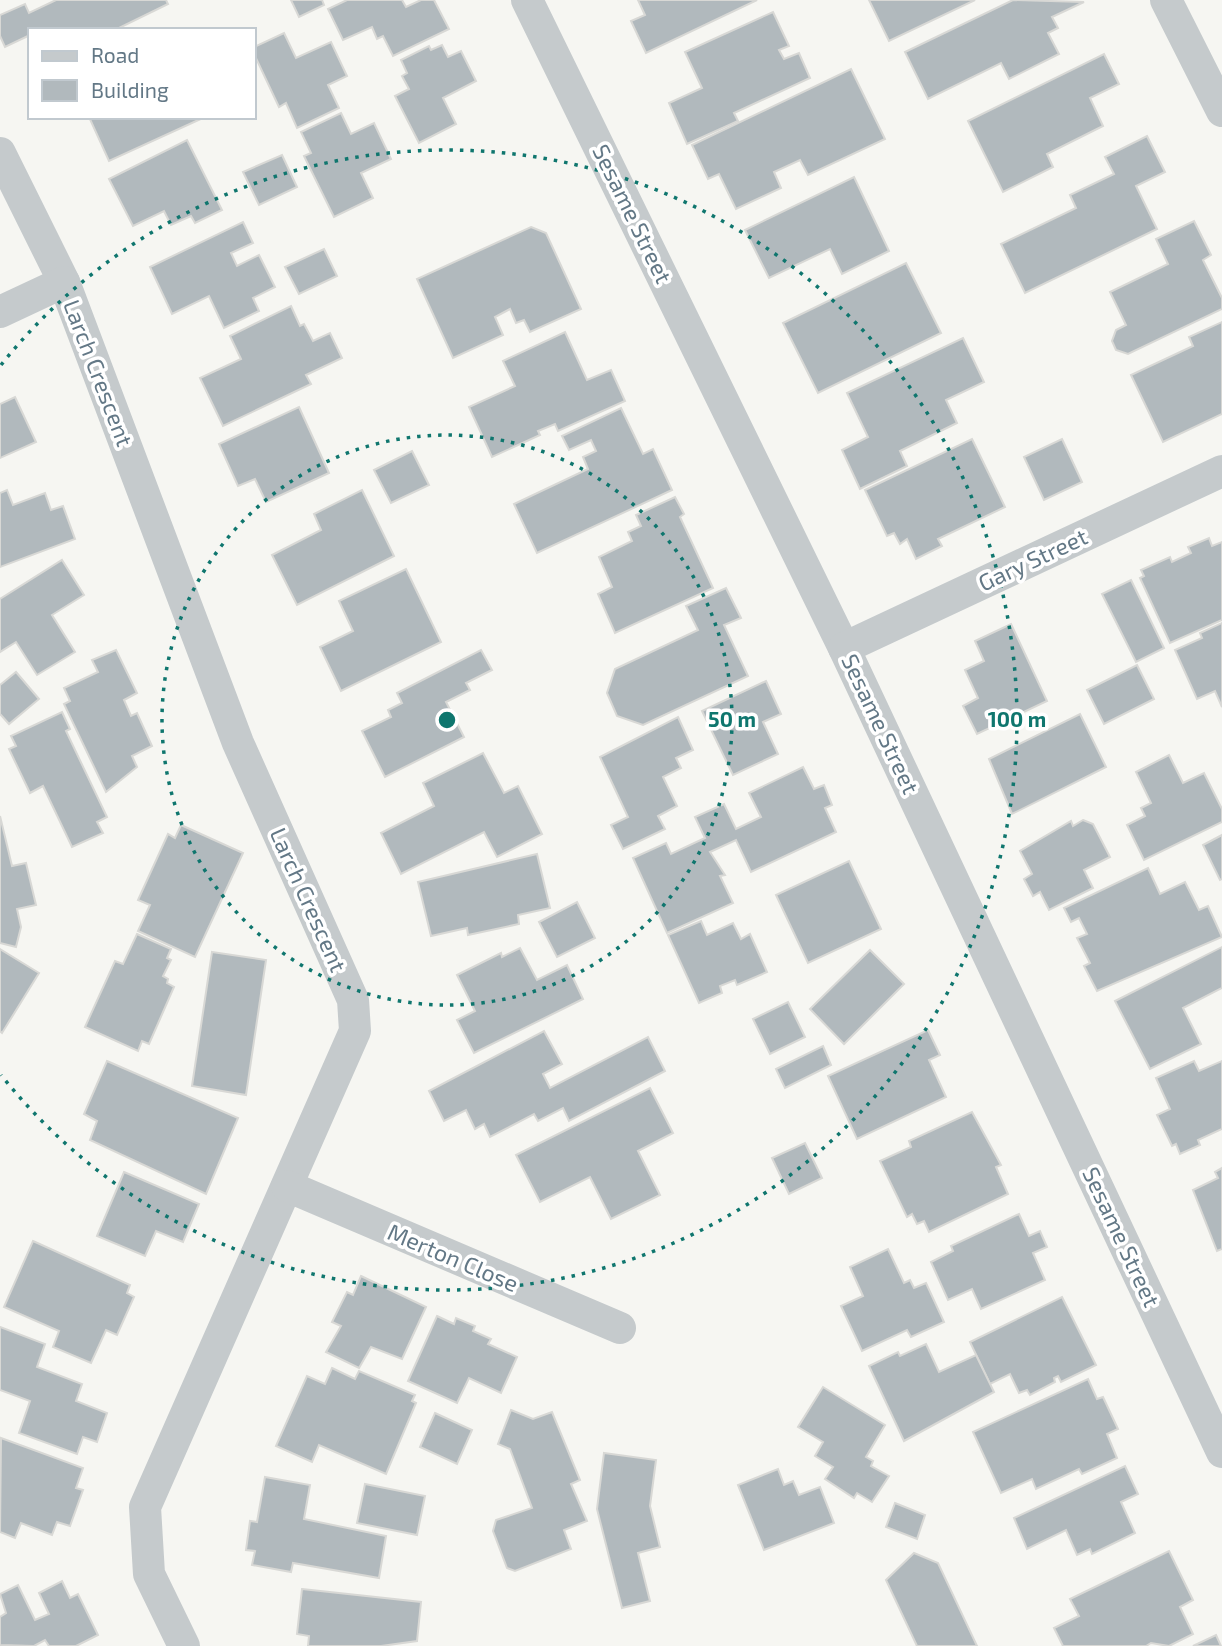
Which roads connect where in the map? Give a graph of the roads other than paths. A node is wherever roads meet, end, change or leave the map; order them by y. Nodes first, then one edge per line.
1 (527, 0) edge
2 (1166, 0) edge
3 (1222, 111) edge
4 (0, 153) edge
5 (64, 282) junction
6 (0, 312) edge
7 (1222, 471) edge
8 (844, 648) junction
9 (287, 1186) junction
10 (620, 1328) dead end
11 (1222, 1452) edge
12 (184, 1646) edge

1 - 8 street, Sesame Street
2 - 3 street
4 - 5 street, Larch Crescent
5 - 6 street
5 - 9 street, Larch Crescent
7 - 8 street, Gary Street
8 - 11 street, Sesame Street
9 - 10 street, Merton Close
9 - 12 street, Larch Crescent

